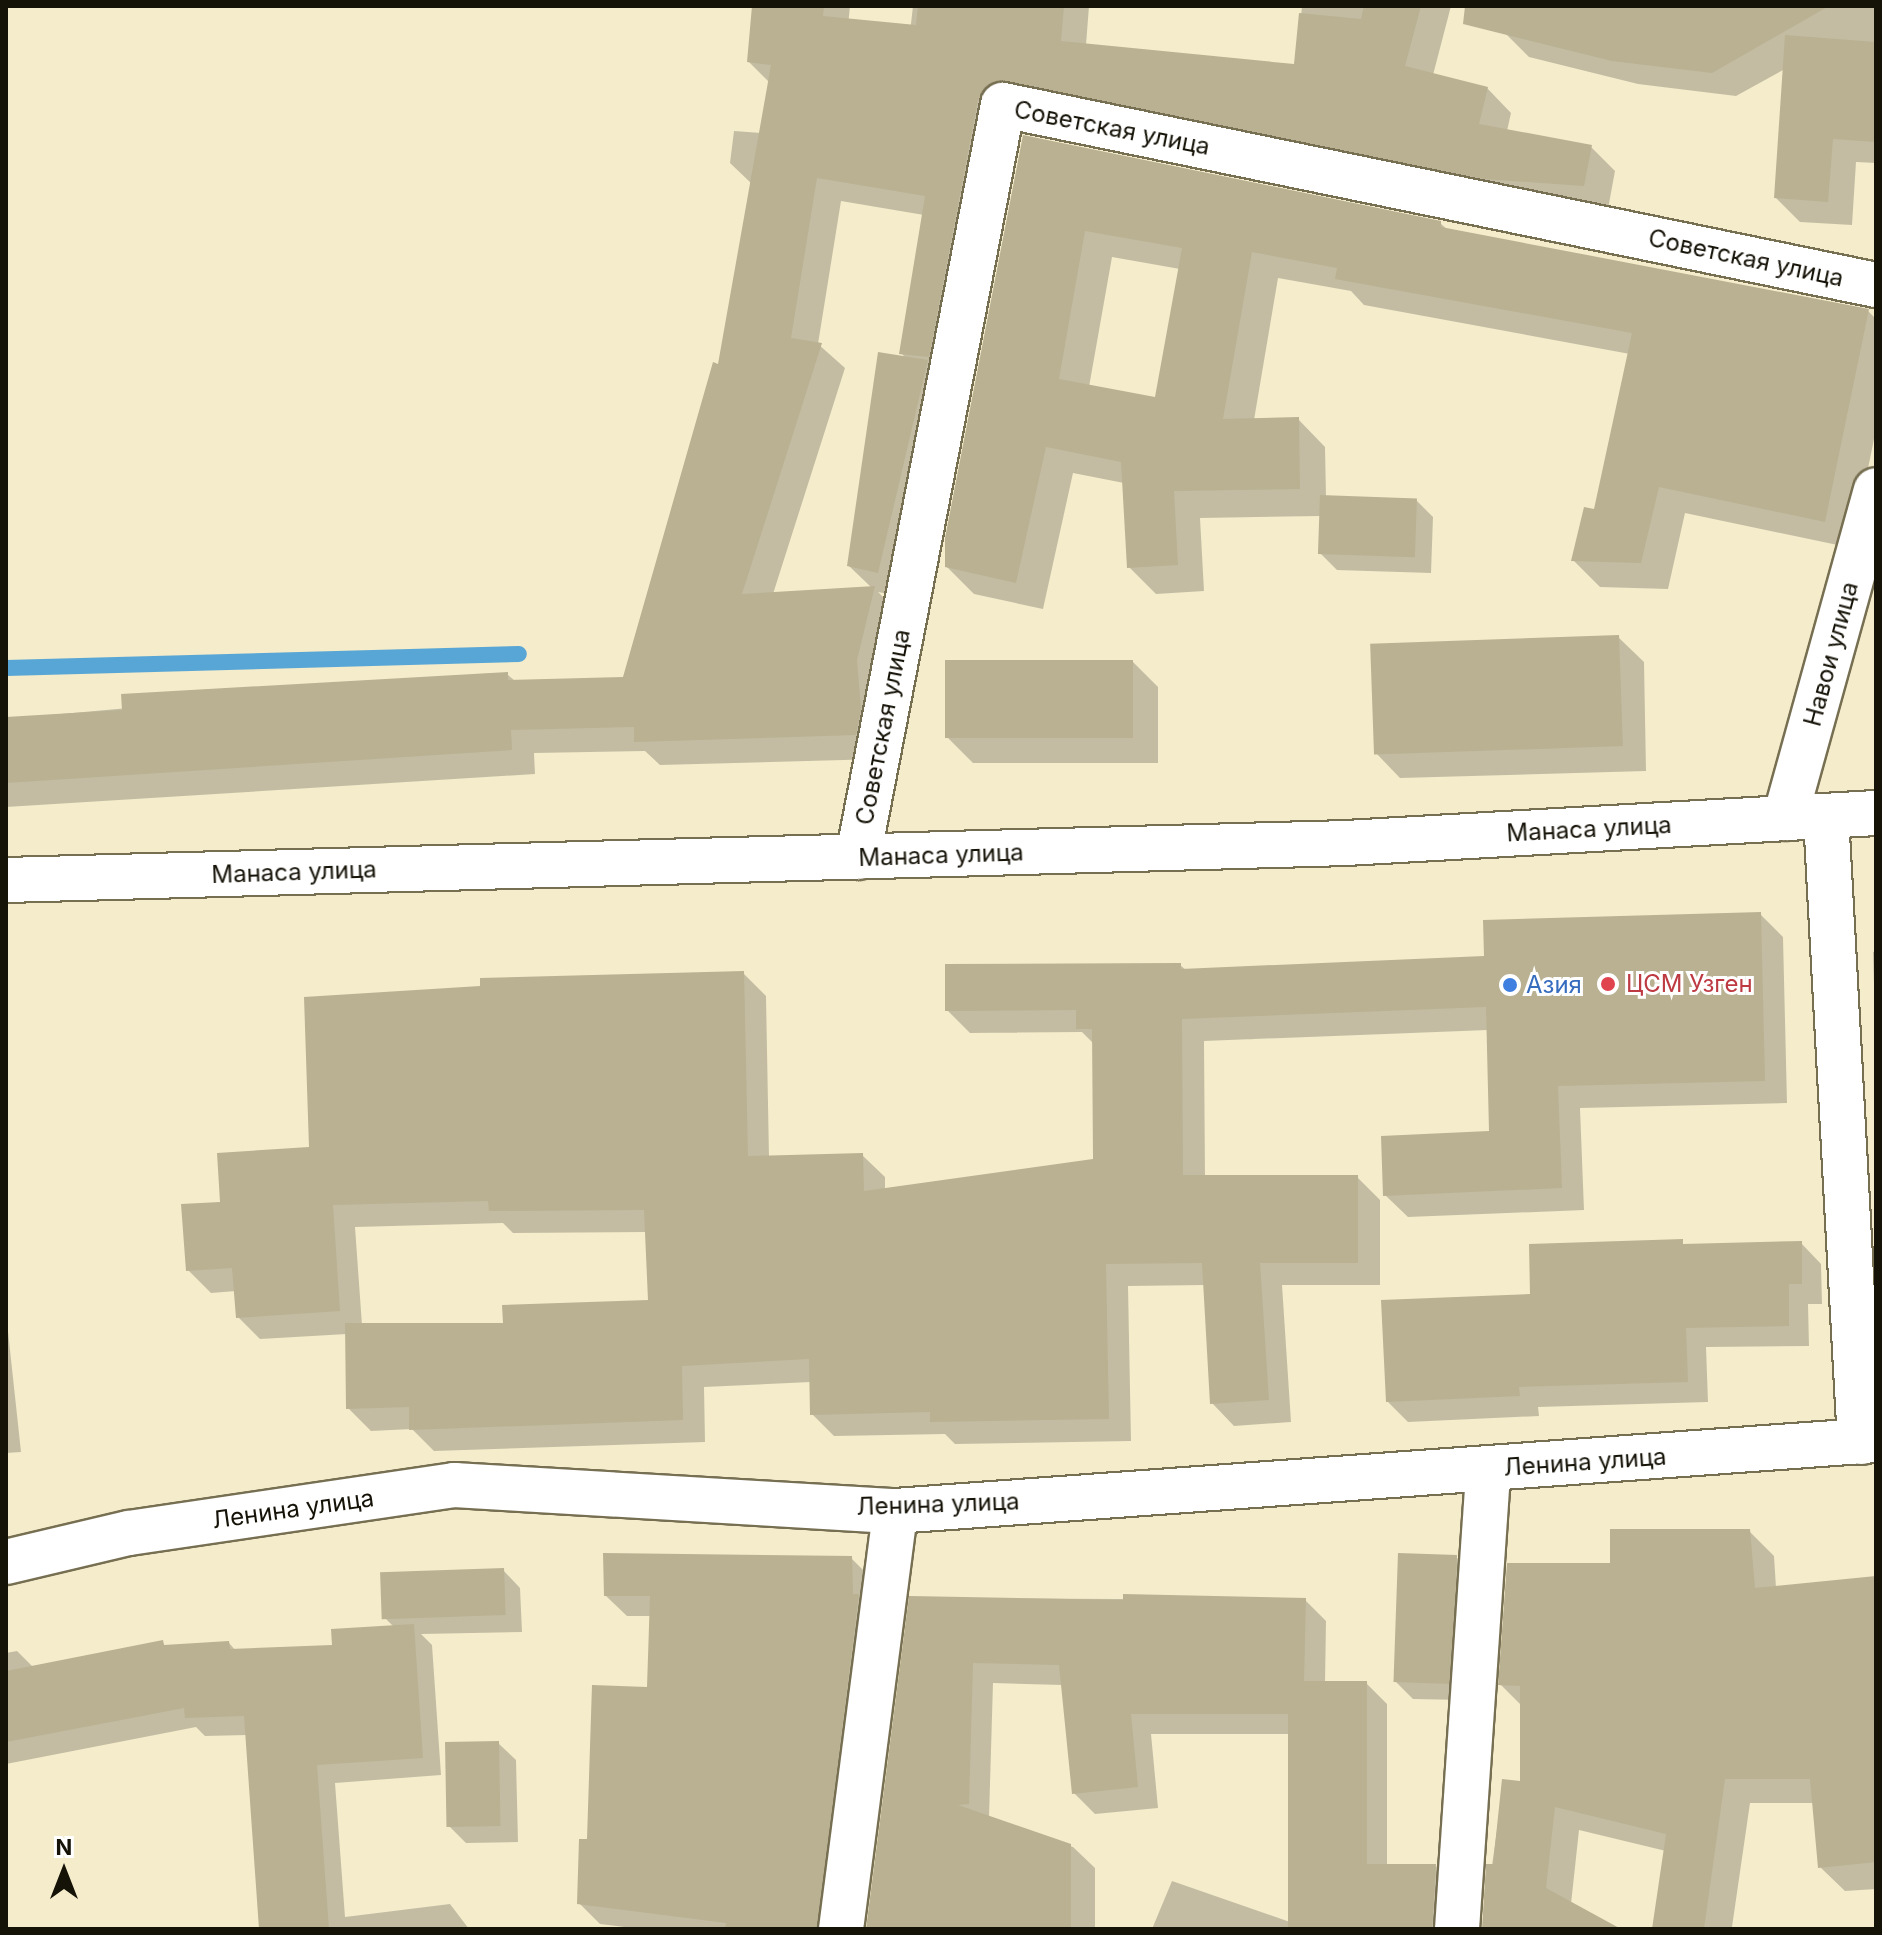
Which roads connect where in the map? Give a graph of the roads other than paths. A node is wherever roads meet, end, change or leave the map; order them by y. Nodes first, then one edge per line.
1 (1876, 285) edge
2 (1876, 490) edge
3 (1876, 813) edge
4 (1805, 817) junction
5 (858, 857) junction
6 (6, 880) edge
7 (1868, 1441) edge
8 (1488, 1470) junction
9 (895, 1511) junction
10 (6, 1562) edge
11 (841, 1929) edge
12 (1457, 1929) edge

1 - 5 street, Советская улица
2 - 4 street, Навои улица
3 - 4 street, Манаса улица
4 - 5 street, Манаса улица
4 - 7 street, Навои улица
5 - 6 street, Манаса улица
7 - 8 street, Ленина улица
8 - 9 street, Ленина улица
8 - 12 street
9 - 10 street, Ленина улица
9 - 11 street

